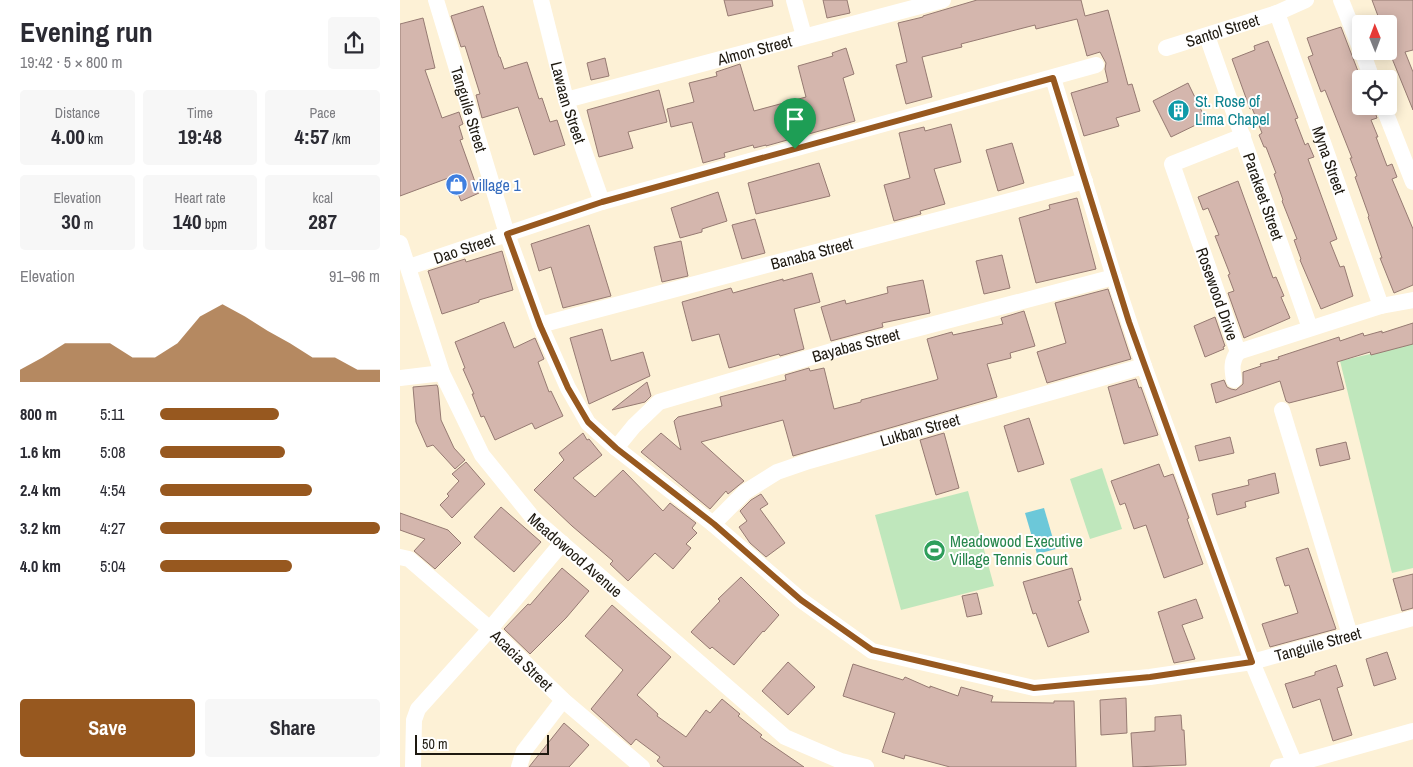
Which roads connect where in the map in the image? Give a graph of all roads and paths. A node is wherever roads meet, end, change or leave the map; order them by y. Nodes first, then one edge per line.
1 (436, 0) edge
2 (541, 0) edge
3 (794, 0) edge
4 (943, 0) edge
5 (1306, 0) edge
6 (1341, 0) edge
7 (1277, 14) junction
8 (1352, 28) edge
9 (804, 36) junction
10 (1207, 36) junction
11 (1166, 48) dead end
12 (1096, 65) dead end
13 (1053, 78) junction
14 (566, 100) junction
15 (1387, 115) edge
16 (1243, 136) junction
17 (1085, 181) junction
18 (1413, 182) edge
19 (602, 202) junction
20 (507, 234) junction
21 (400, 243) edge
22 (409, 267) junction
23 (1114, 277) junction
24 (1413, 300) edge
25 (1381, 306) junction
26 (540, 325) junction
27 (1310, 328) junction
28 (1238, 352) junction
29 (1144, 366) junction
30 (442, 373) junction
31 (400, 378) edge
32 (1234, 380) dead end
33 (1282, 410) dead end
34 (616, 448) junction
35 (714, 524) junction
36 (562, 543) junction
37 (400, 557) edge
38 (1413, 618) edge
39 (490, 629) junction
40 (1350, 634) junction
41 (1252, 662) junction
42 (563, 700) junction
43 (1413, 731) edge
44 (1296, 766) edge
45 (413, 767) edge
46 (519, 767) edge
47 (640, 767) edge
48 (866, 767) edge
49 (1278, 767) edge

1 - 20 street, Tanguile Street
2 - 14 street, Lawaan Street
3 - 9 street
4 - 9 street, Almon Street
5 - 7 street, Santol Street
6 - 8 street
7 - 10 street, Santol Street
7 - 25 street, Myna Street
9 - 14 street, Almon Street
10 - 11 street, Santol Street
10 - 16 street, Parakeet Street
12 - 13 street, Dao Street
13 - 17 street
13 - 19 street, Dao Street
14 - 19 street, Lawaan Street
15 - 18 street
16 - 27 street, Parakeet Street
16 - 28 street, Rosewood Drive
17 - 23 street
17 - 26 street, Banaba Street
19 - 20 street, Dao Street
20 - 22 street, Dao Street
20 - 26 street, Tanguile Street
21 - 22 street, Meadowood Avenue
22 - 30 street, Meadowood Avenue
23 - 29 street
23 - 34 street, Bayabas Street
24 - 25 street, Rosewood Drive
25 - 27 street, Rosewood Drive
26 - 34 street, Tanguile Street
27 - 28 street, Rosewood Drive
28 - 32 street
29 - 35 street, Lukban Street
29 - 41 street
30 - 31 street
30 - 36 street, Meadowood Avenue
33 - 40 street
34 - 35 street, Tanguile Street
35 - 41 street, Tanguile Street
36 - 39 street
36 - 48 street, Meadowood Avenue
37 - 39 street, Acacia Street
38 - 40 street, Tanguile Street
39 - 42 street, Acacia Street
39 - 45 street
40 - 41 street, Tanguile Street
41 - 44 street
42 - 46 street
42 - 47 street, Acacia Street
43 - 44 street
44 - 49 street

